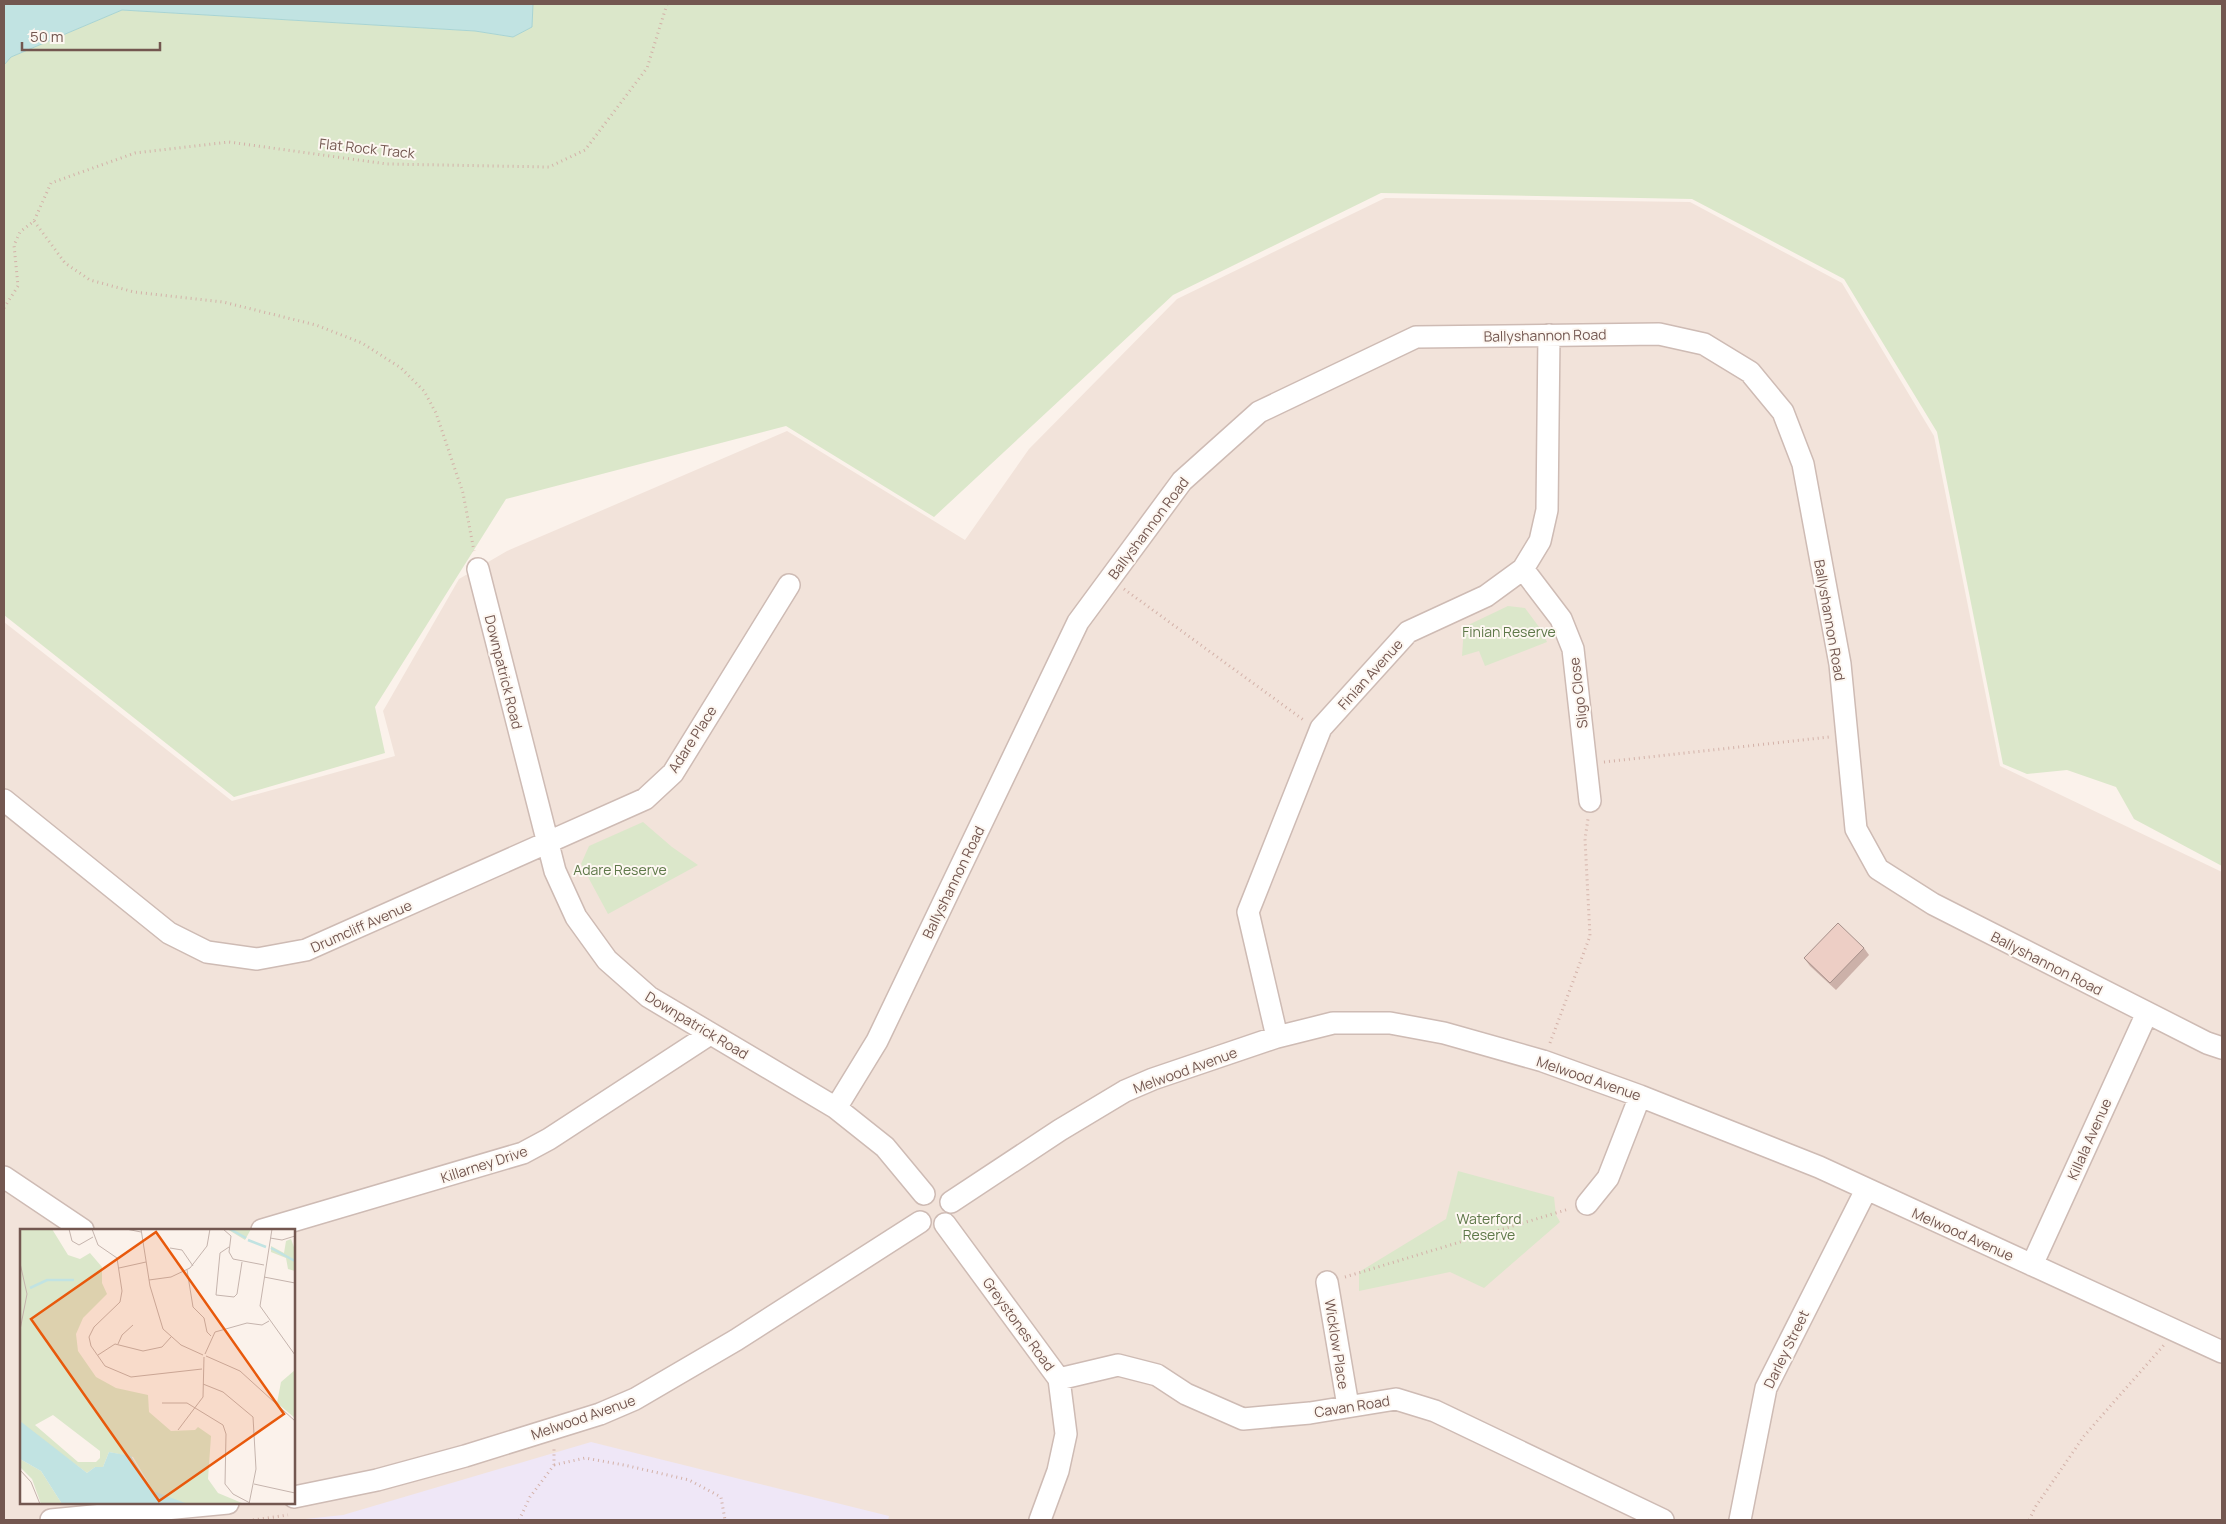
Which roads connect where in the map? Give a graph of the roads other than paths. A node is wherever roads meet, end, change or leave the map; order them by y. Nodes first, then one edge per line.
1 (1549, 335) junction
2 (478, 569) road end
3 (1523, 569) junction
4 (789, 585) dead end
5 (4, 800) edge
6 (1590, 801) road end
7 (549, 842) junction
8 (2147, 1013) junction
9 (710, 1034) junction
10 (1277, 1037) junction
11 (2222, 1048) edge
12 (1640, 1096) junction
13 (836, 1108) junction
14 (4, 1177) edge
15 (1866, 1190) junction
16 (924, 1194) junction
17 (951, 1202) junction
18 (1586, 1204) road end
19 (920, 1222) junction
20 (945, 1224) junction
21 (82, 1229) edge
22 (265, 1229) edge
23 (2032, 1265) junction
24 (1327, 1282) road end
25 (2222, 1352) edge
26 (1059, 1379) junction
27 (1348, 1406) junction
28 (295, 1496) edge
29 (218, 1504) edge
30 (50, 1520) edge
31 (1040, 1520) edge
32 (1663, 1520) edge
33 (1740, 1520) edge

1 - 3 street, Finian Avenue
1 - 8 street, Ballyshannon Road
1 - 13 street, Ballyshannon Road
2 - 7 street, Downpatrick Road
3 - 6 street, Sligo Close
3 - 10 street, Finian Avenue
4 - 7 street, Adare Place
5 - 7 street, Drumcliff Avenue
7 - 9 street, Downpatrick Road
8 - 11 street, Ballyshannon Road
8 - 23 street, Killala Avenue
9 - 13 street, Downpatrick Road
9 - 22 street, Killarney Drive
10 - 12 street, Melwood Avenue
10 - 17 street, Melwood Avenue
12 - 15 street, Melwood Avenue
12 - 18 street
13 - 16 street, Downpatrick Road
14 - 21 street
15 - 23 street, Melwood Avenue
15 - 33 street, Darley Street
16 - 17 street
16 - 19 street
17 - 20 street
19 - 20 street
19 - 28 street, Melwood Avenue
20 - 26 street, Greystones Road
23 - 25 street, Melwood Avenue
24 - 27 street, Wicklow Place
26 - 27 street, Cavan Road
26 - 31 street, Greystones Road
27 - 32 street, Cavan Road
29 - 30 street

